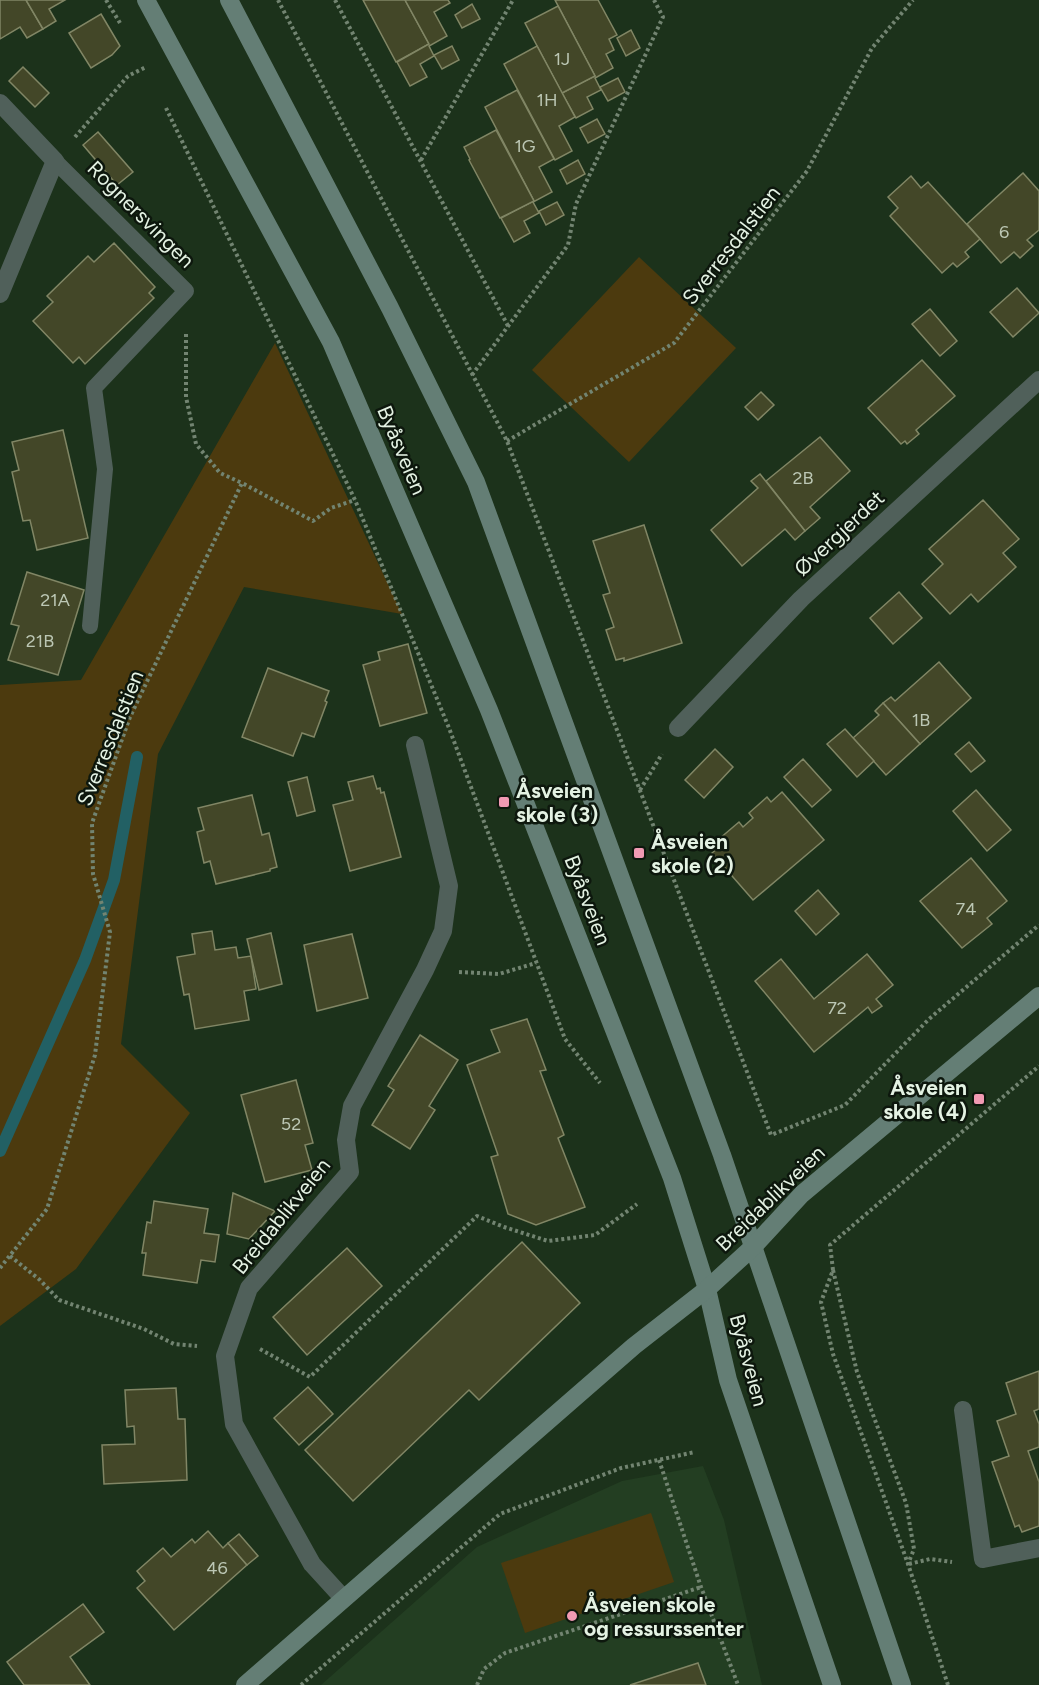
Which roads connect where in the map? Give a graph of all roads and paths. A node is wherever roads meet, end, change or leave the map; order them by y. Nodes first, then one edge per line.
1 (106, 0) edge
2 (146, 0) edge
3 (229, 0) edge
4 (278, 0) edge
5 (335, 0) edge
6 (513, 0) edge
7 (654, 0) edge
8 (913, 0) edge
9 (123, 29) dead end
10 (141, 58) dead end
11 (162, 100) dead end
12 (0, 102) edge
13 (421, 160) junction
14 (55, 161) junction
15 (186, 291) junction
16 (0, 294) edge
17 (508, 326) junction
18 (472, 375) junction
19 (1039, 380) edge
20 (507, 441) junction
21 (242, 483) junction
22 (355, 500) junction
23 (90, 626) dead end
24 (678, 728) joint
25 (415, 745) dead end
26 (640, 790) junction
27 (1039, 925) edge
28 (536, 963) junction
29 (425, 970) junction
30 (1039, 996) edge
31 (1039, 1066) edge
32 (604, 1089) dead end
33 (637, 1204) dead end
34 (753, 1247) junction
35 (10, 1256) junction
36 (0, 1268) edge
37 (833, 1270) junction
38 (708, 1289) junction
39 (232, 1336) junction
40 (963, 1410) dead end
41 (695, 1452) dead end
42 (659, 1460) junction
43 (1039, 1548) edge
44 (960, 1563) dead end
45 (908, 1564) junction
46 (701, 1587) junction
47 (343, 1598) junction
48 (245, 1685) edge
49 (301, 1685) edge
50 (477, 1685) edge
51 (738, 1685) edge
52 (832, 1685) edge
53 (902, 1685) edge
54 (948, 1685) edge

1 - 9 path
2 - 38 main road, Byåsveien
3 - 34 main road, Byåsveien
4 - 18 path
5 - 13 path
6 - 13 path
7 - 17 path
8 - 20 path, Sverresdalstien
10 - 14 path
11 - 22 path
12 - 14 street, Rognersvingen
13 - 17 path
14 - 15 lane, Rognersvingen
14 - 16 street, Rognersvingen
15 - 21 path
15 - 23 lane, Rognersvingen
17 - 18 path
18 - 20 path
19 - 24 street, Øvergjerdet
20 - 26 path
21 - 22 path
21 - 35 path, Sverresdalstien
22 - 28 path
24 - 26 path
25 - 29 street, Breidablikveien
26 - 27 path
28 - 29 path
28 - 32 path
29 - 39 street, Breidablikveien
30 - 34 main road, Breidablikveien
31 - 37 path
33 - 39 path
34 - 38 main road, Breidablikveien
34 - 53 main road, Byåsveien
35 - 36 path, Sverresdalstien
35 - 39 path
37 - 45 path
37 - 45 path
38 - 47 main road, Breidablikveien
38 - 52 main road, Byåsveien
39 - 47 street, Breidablikveien
40 - 43 street
41 - 42 path
42 - 46 path
42 - 49 path
44 - 45 path
45 - 54 path
46 - 50 path
46 - 51 path
47 - 48 main road, Breidablikveien

